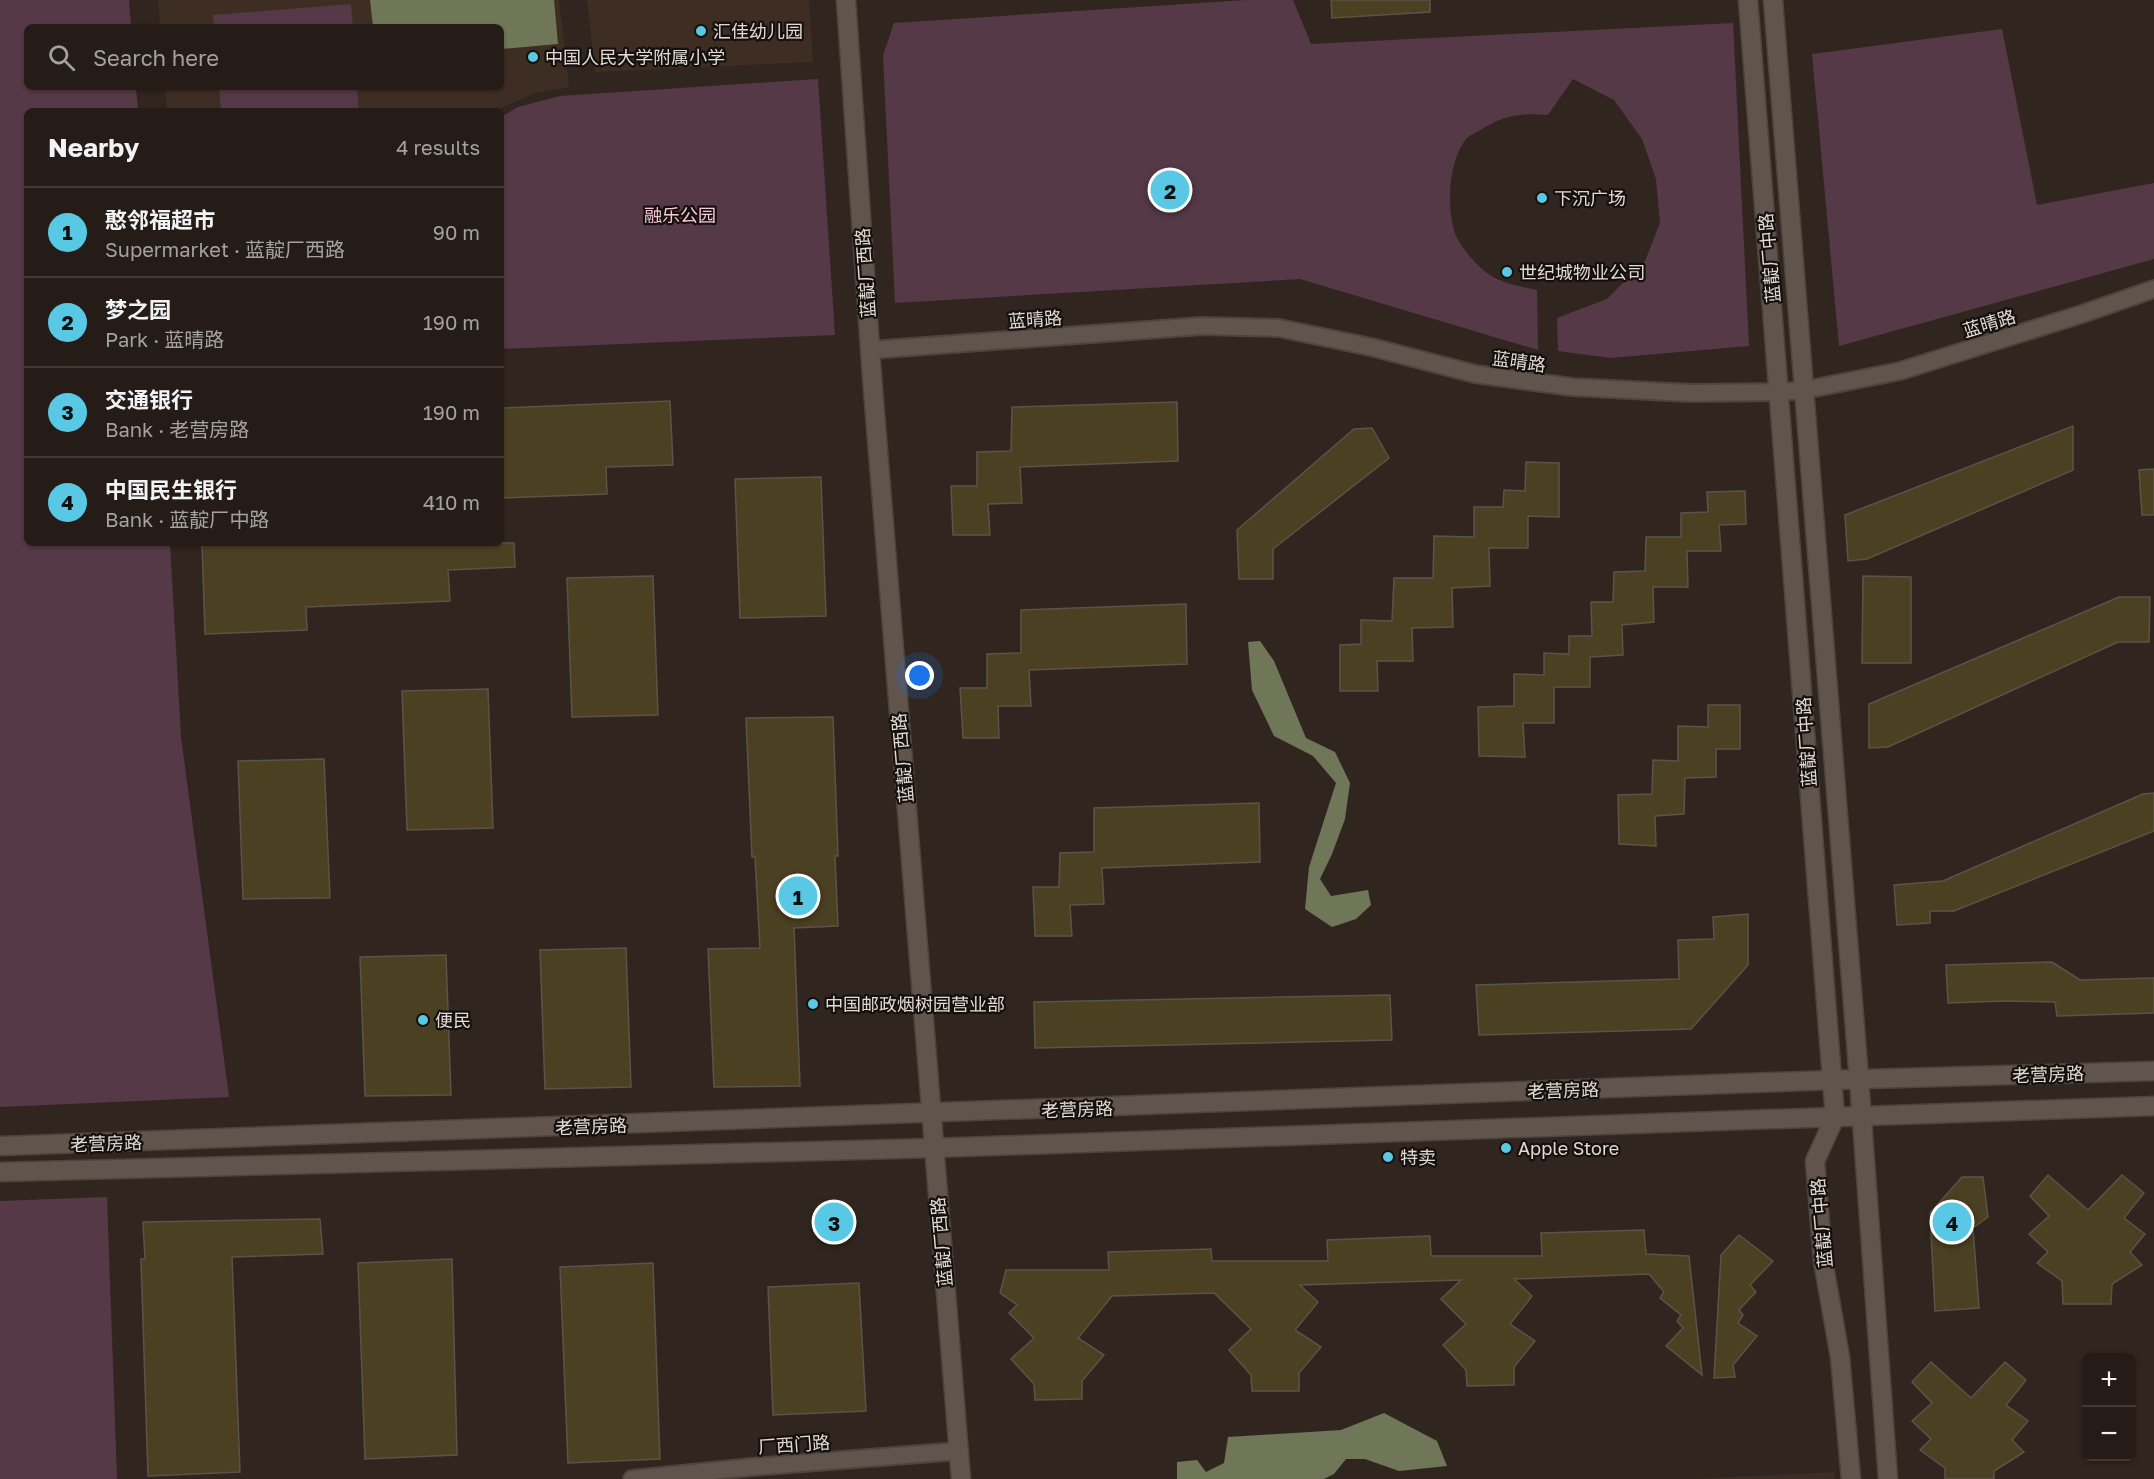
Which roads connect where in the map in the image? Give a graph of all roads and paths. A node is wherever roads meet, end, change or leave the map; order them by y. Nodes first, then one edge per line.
1 (846, 0) edge
2 (1748, 0) edge
3 (1773, 0) edge
4 (2154, 289) edge
5 (870, 350) junction
6 (1805, 390) junction
7 (1780, 392) junction
8 (2154, 1071) edge
9 (1859, 1079) junction
10 (1832, 1080) junction
11 (2154, 1106) edge
12 (930, 1114) junction
13 (1862, 1116) junction
14 (1835, 1117) junction
15 (0, 1146) edge
16 (933, 1148) junction
17 (0, 1172) edge
18 (959, 1451) junction
19 (632, 1479) edge
20 (961, 1479) edge
21 (1851, 1479) edge
22 (1888, 1479) edge

1 - 5 street, 蓝靛厂西路
2 - 7 street, 蓝靛厂中路
3 - 6 street, 蓝靛厂中路
4 - 6 street, 蓝晴路
5 - 7 street, 蓝晴路
5 - 12 street, 蓝靛厂西路
6 - 7 street, 蓝晴路
6 - 9 street, 蓝靛厂中路
7 - 10 street, 蓝靛厂中路
8 - 9 street, 老营房路
9 - 10 street, 老营房路
9 - 13 street, 蓝靛厂中路
10 - 12 street, 老营房路
10 - 14 street, 蓝靛厂中路
11 - 13 street, 老营房路
12 - 15 street, 老营房路
12 - 16 street, 蓝靛厂西路
13 - 14 street, 老营房路
13 - 22 street, 蓝靛厂中路
14 - 16 street, 老营房路
14 - 21 street, 蓝靛厂中路
16 - 17 street, 老营房路
16 - 18 street, 蓝靛厂西路
18 - 19 street, 厂西门路
18 - 20 street, 蓝靛厂西路

